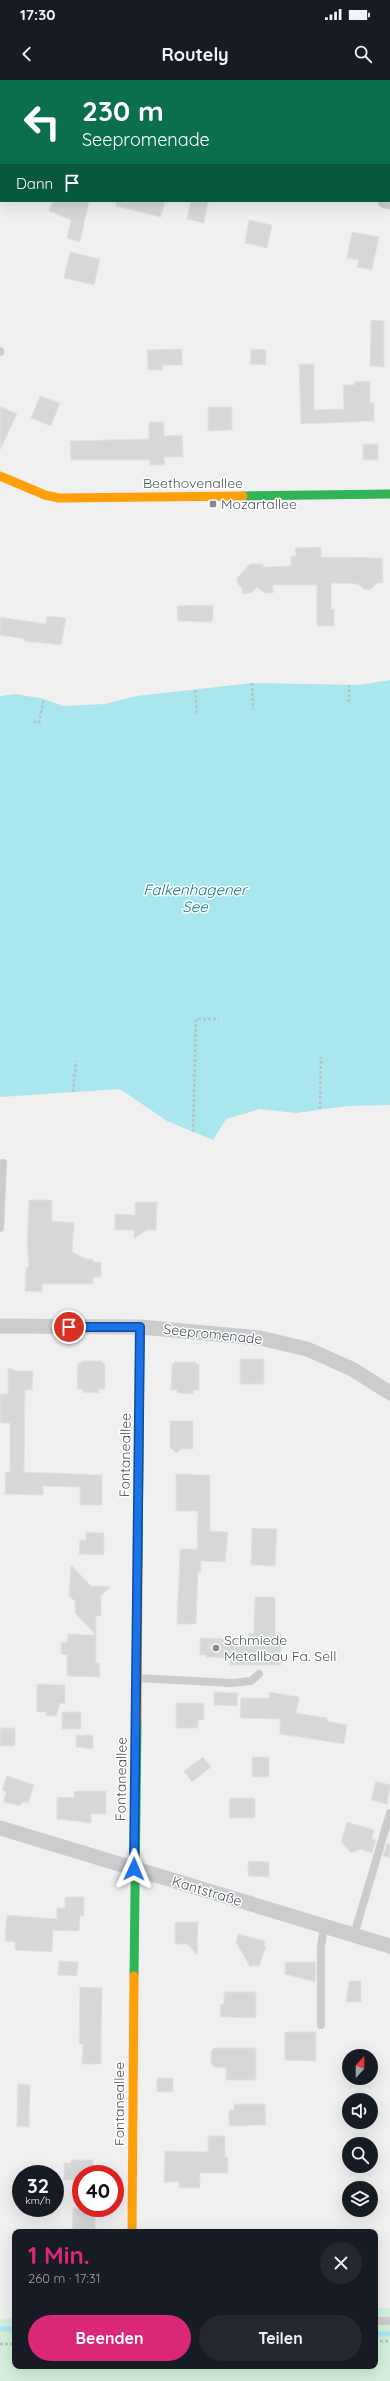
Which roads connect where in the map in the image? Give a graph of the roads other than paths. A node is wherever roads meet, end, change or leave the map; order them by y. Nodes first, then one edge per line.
1 (0, 476) edge
2 (390, 494) edge
3 (3, 1163) dead end
4 (0, 1228) edge
5 (0, 1326) edge
6 (140, 1327) junction
7 (390, 1393) edge
8 (259, 1674) dead end
9 (137, 1678) junction
10 (390, 1813) edge
11 (0, 1828) edge
12 (134, 1869) junction
13 (324, 1926) junction
14 (354, 1935) junction
15 (390, 1946) edge
16 (322, 2025) dead end
17 (132, 2229) edge
18 (378, 2321) edge
19 (390, 2321) edge

1 - 2 street, Beethovenallee
3 - 4 lane
5 - 6 street, Seepromenade
6 - 7 street, Seepromenade
6 - 9 street, Fontaneallee
8 - 9 lane
9 - 12 street, Fontaneallee
10 - 14 lane
11 - 12 street, Kantstraße
12 - 13 street, Kantstraße
12 - 17 street, Fontaneallee
13 - 14 street, Kantstraße
13 - 16 lane
14 - 15 street, Kantstraße
18 - 19 lane

